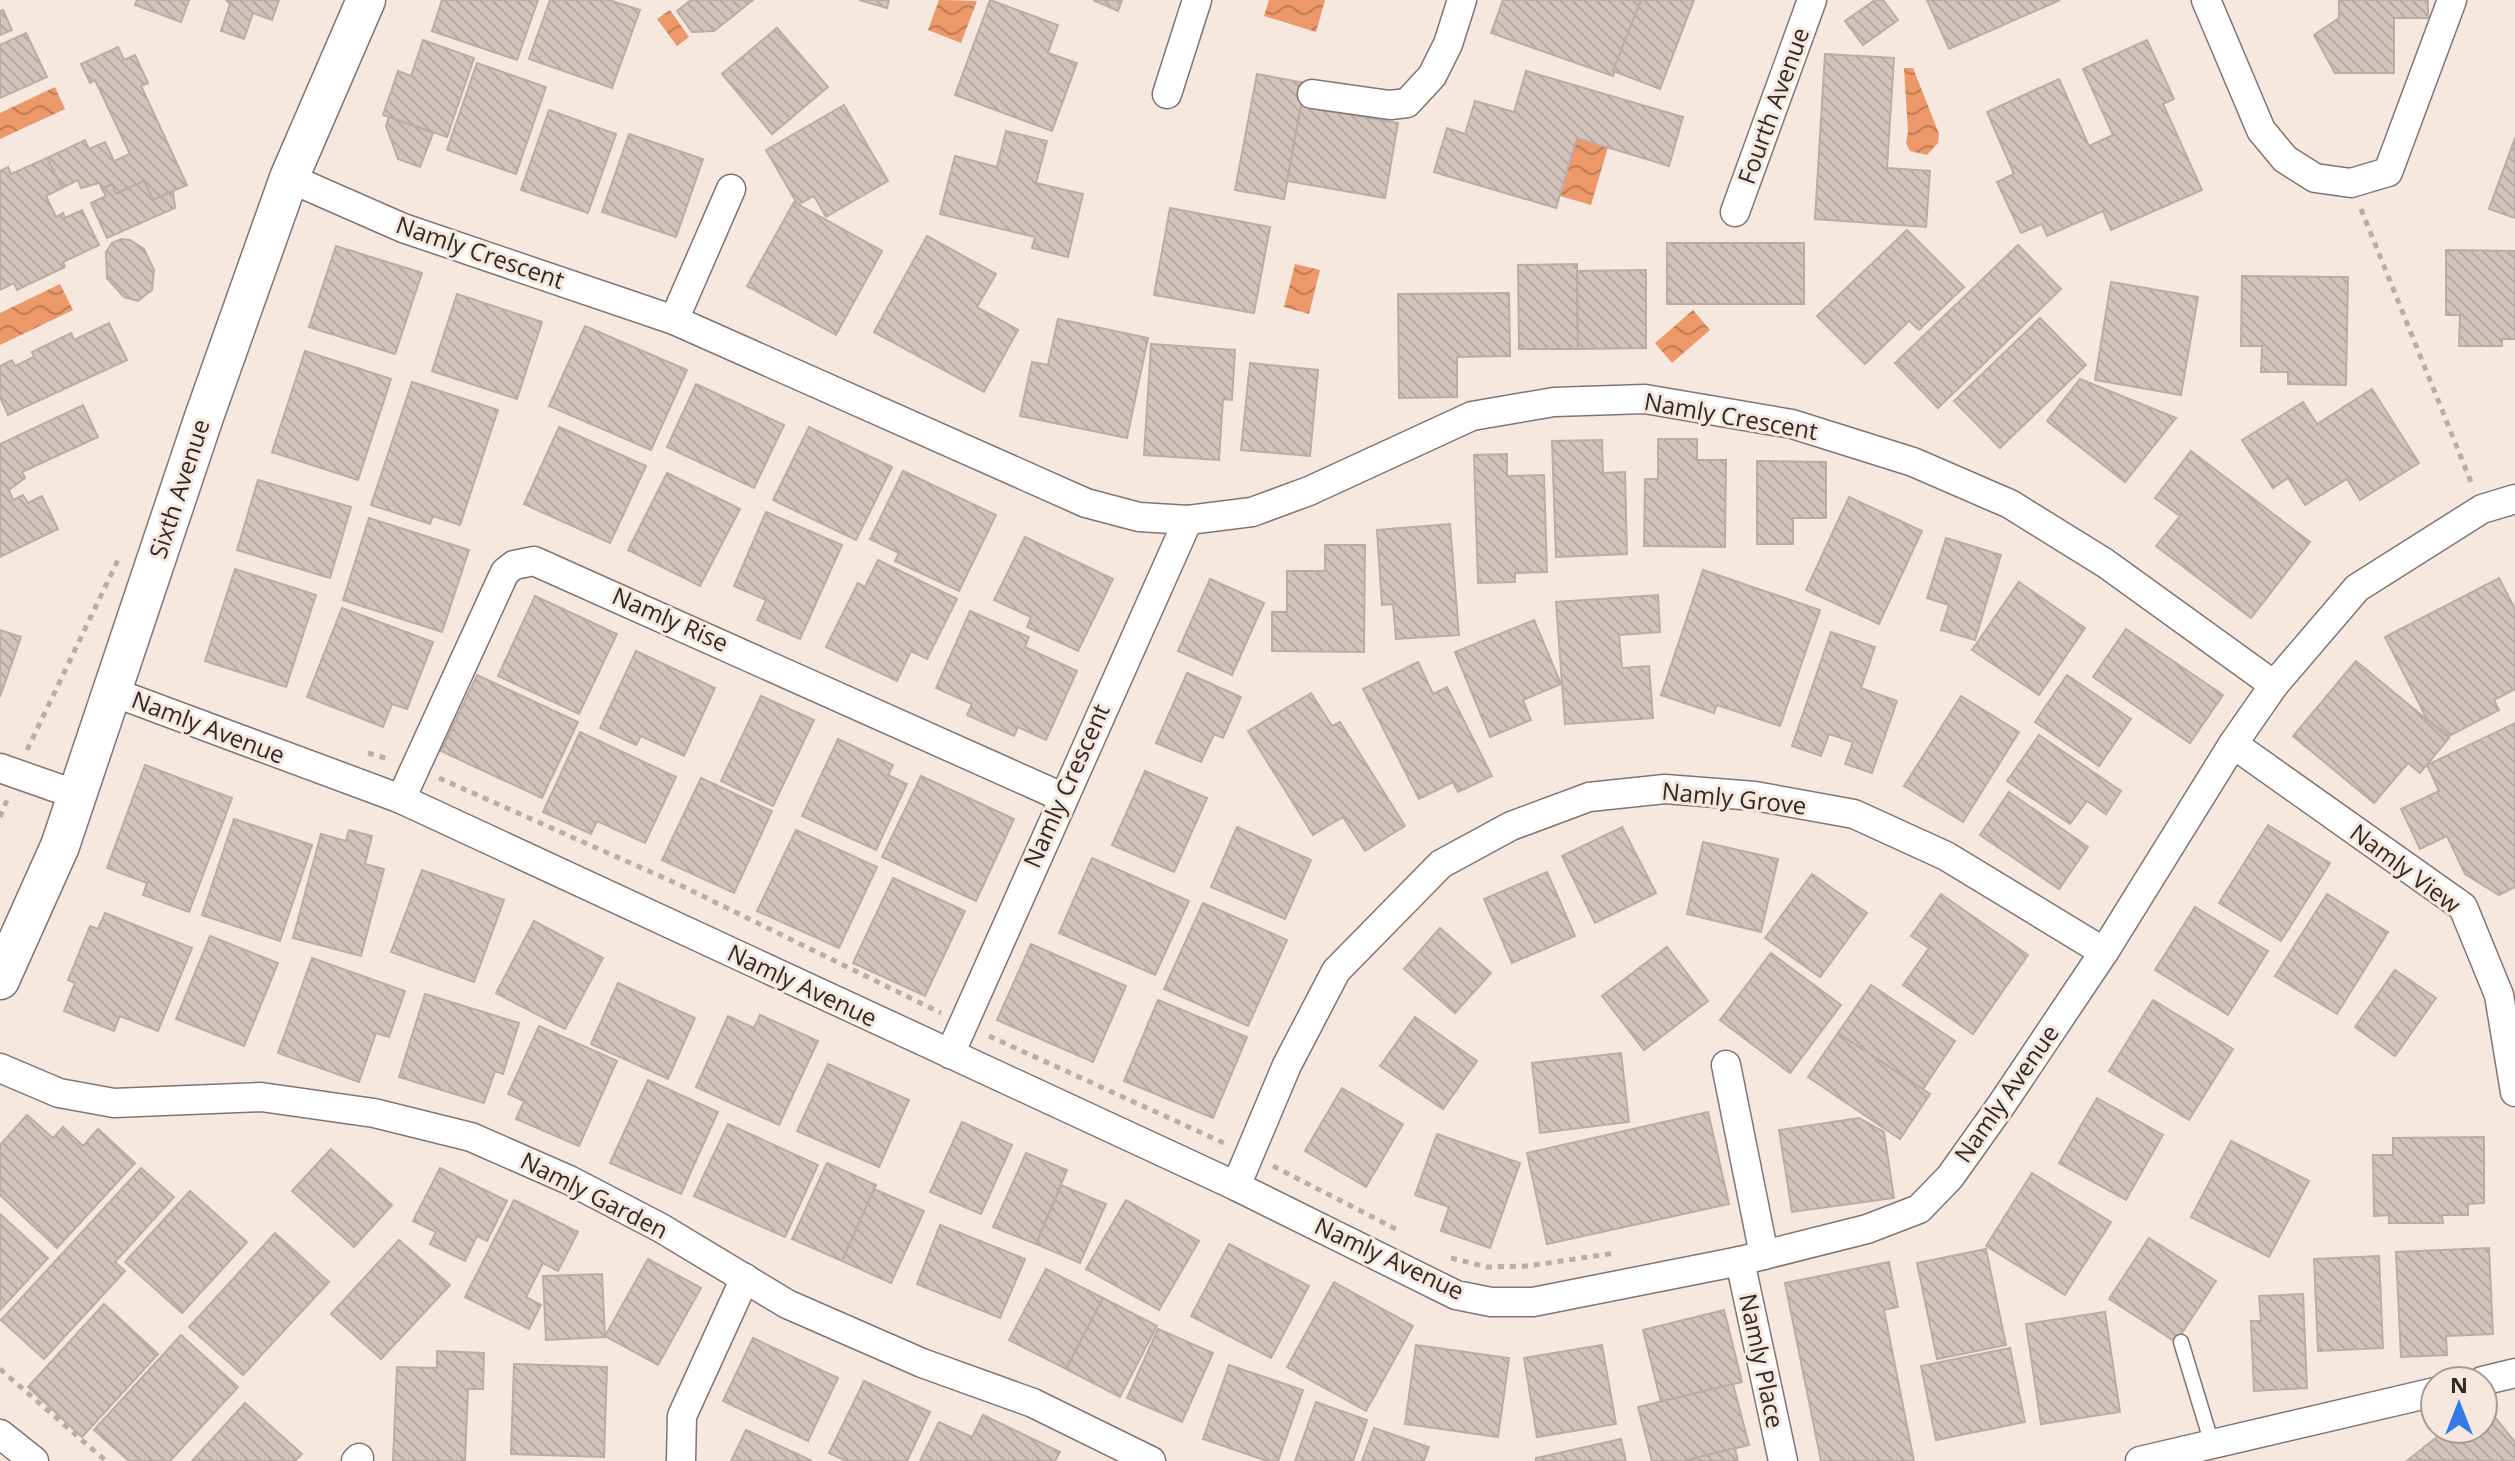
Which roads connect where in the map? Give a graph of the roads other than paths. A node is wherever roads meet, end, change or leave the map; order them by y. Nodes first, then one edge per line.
1 (366, 0) edge
2 (1197, 0) edge
3 (1462, 0) edge
4 (1812, 0) edge
5 (2206, 0) edge
6 (2452, 0) edge
7 (1167, 94) dead end
8 (1312, 94) dead end
9 (289, 178) junction
10 (731, 189) dead end
11 (1735, 212) dead end
12 (674, 320) junction
13 (2515, 499) edge
14 (1188, 520) junction
15 (2274, 685) junction
16 (113, 692) junction
17 (2233, 744) junction
18 (0, 768) edge
19 (77, 795) junction
20 (1062, 797) junction
21 (401, 799) junction
22 (2104, 952) junction
23 (0, 980) edge
24 (950, 1054) junction
25 (1726, 1065) dead end
26 (0, 1068) edge
27 (2515, 1092) edge
28 (1236, 1186) junction
29 (1752, 1258) junction
30 (745, 1278) junction
31 (2181, 1342) dead end
32 (2419, 1396) edge
33 (0, 1434) edge
34 (2212, 1444) junction
35 (34, 1461) edge
36 (681, 1461) edge
37 (1151, 1461) edge
38 (1783, 1461) edge
39 (2140, 1461) edge

1 - 9 main road, Sixth Avenue
2 - 7 street
3 - 8 street
4 - 11 street, Fourth Avenue
5 - 6 street
9 - 12 street, Namly Crescent
9 - 16 main road, Sixth Avenue
10 - 12 street
12 - 14 street, Namly Crescent
13 - 15 street, Namly Avenue
14 - 15 street, Namly Crescent
14 - 20 street, Namly Crescent
15 - 17 street, Namly Avenue
16 - 19 main road, Sixth Avenue
16 - 21 street, Namly Avenue
17 - 22 street, Namly Avenue
17 - 27 street, Namly View
18 - 19 street
19 - 23 main road, Sixth Avenue
20 - 21 street, Namly Rise
20 - 24 street, Namly Crescent
21 - 24 street, Namly Avenue
22 - 28 street, Namly Grove
22 - 29 street, Namly Avenue
24 - 28 street, Namly Avenue
25 - 29 street, Namly Place
26 - 30 street, Namly Garden
28 - 29 street, Namly Avenue
29 - 38 street, Namly Place
30 - 36 street
30 - 37 street, Namly Garden
31 - 34 lane
32 - 34 street
33 - 35 street
34 - 39 street

